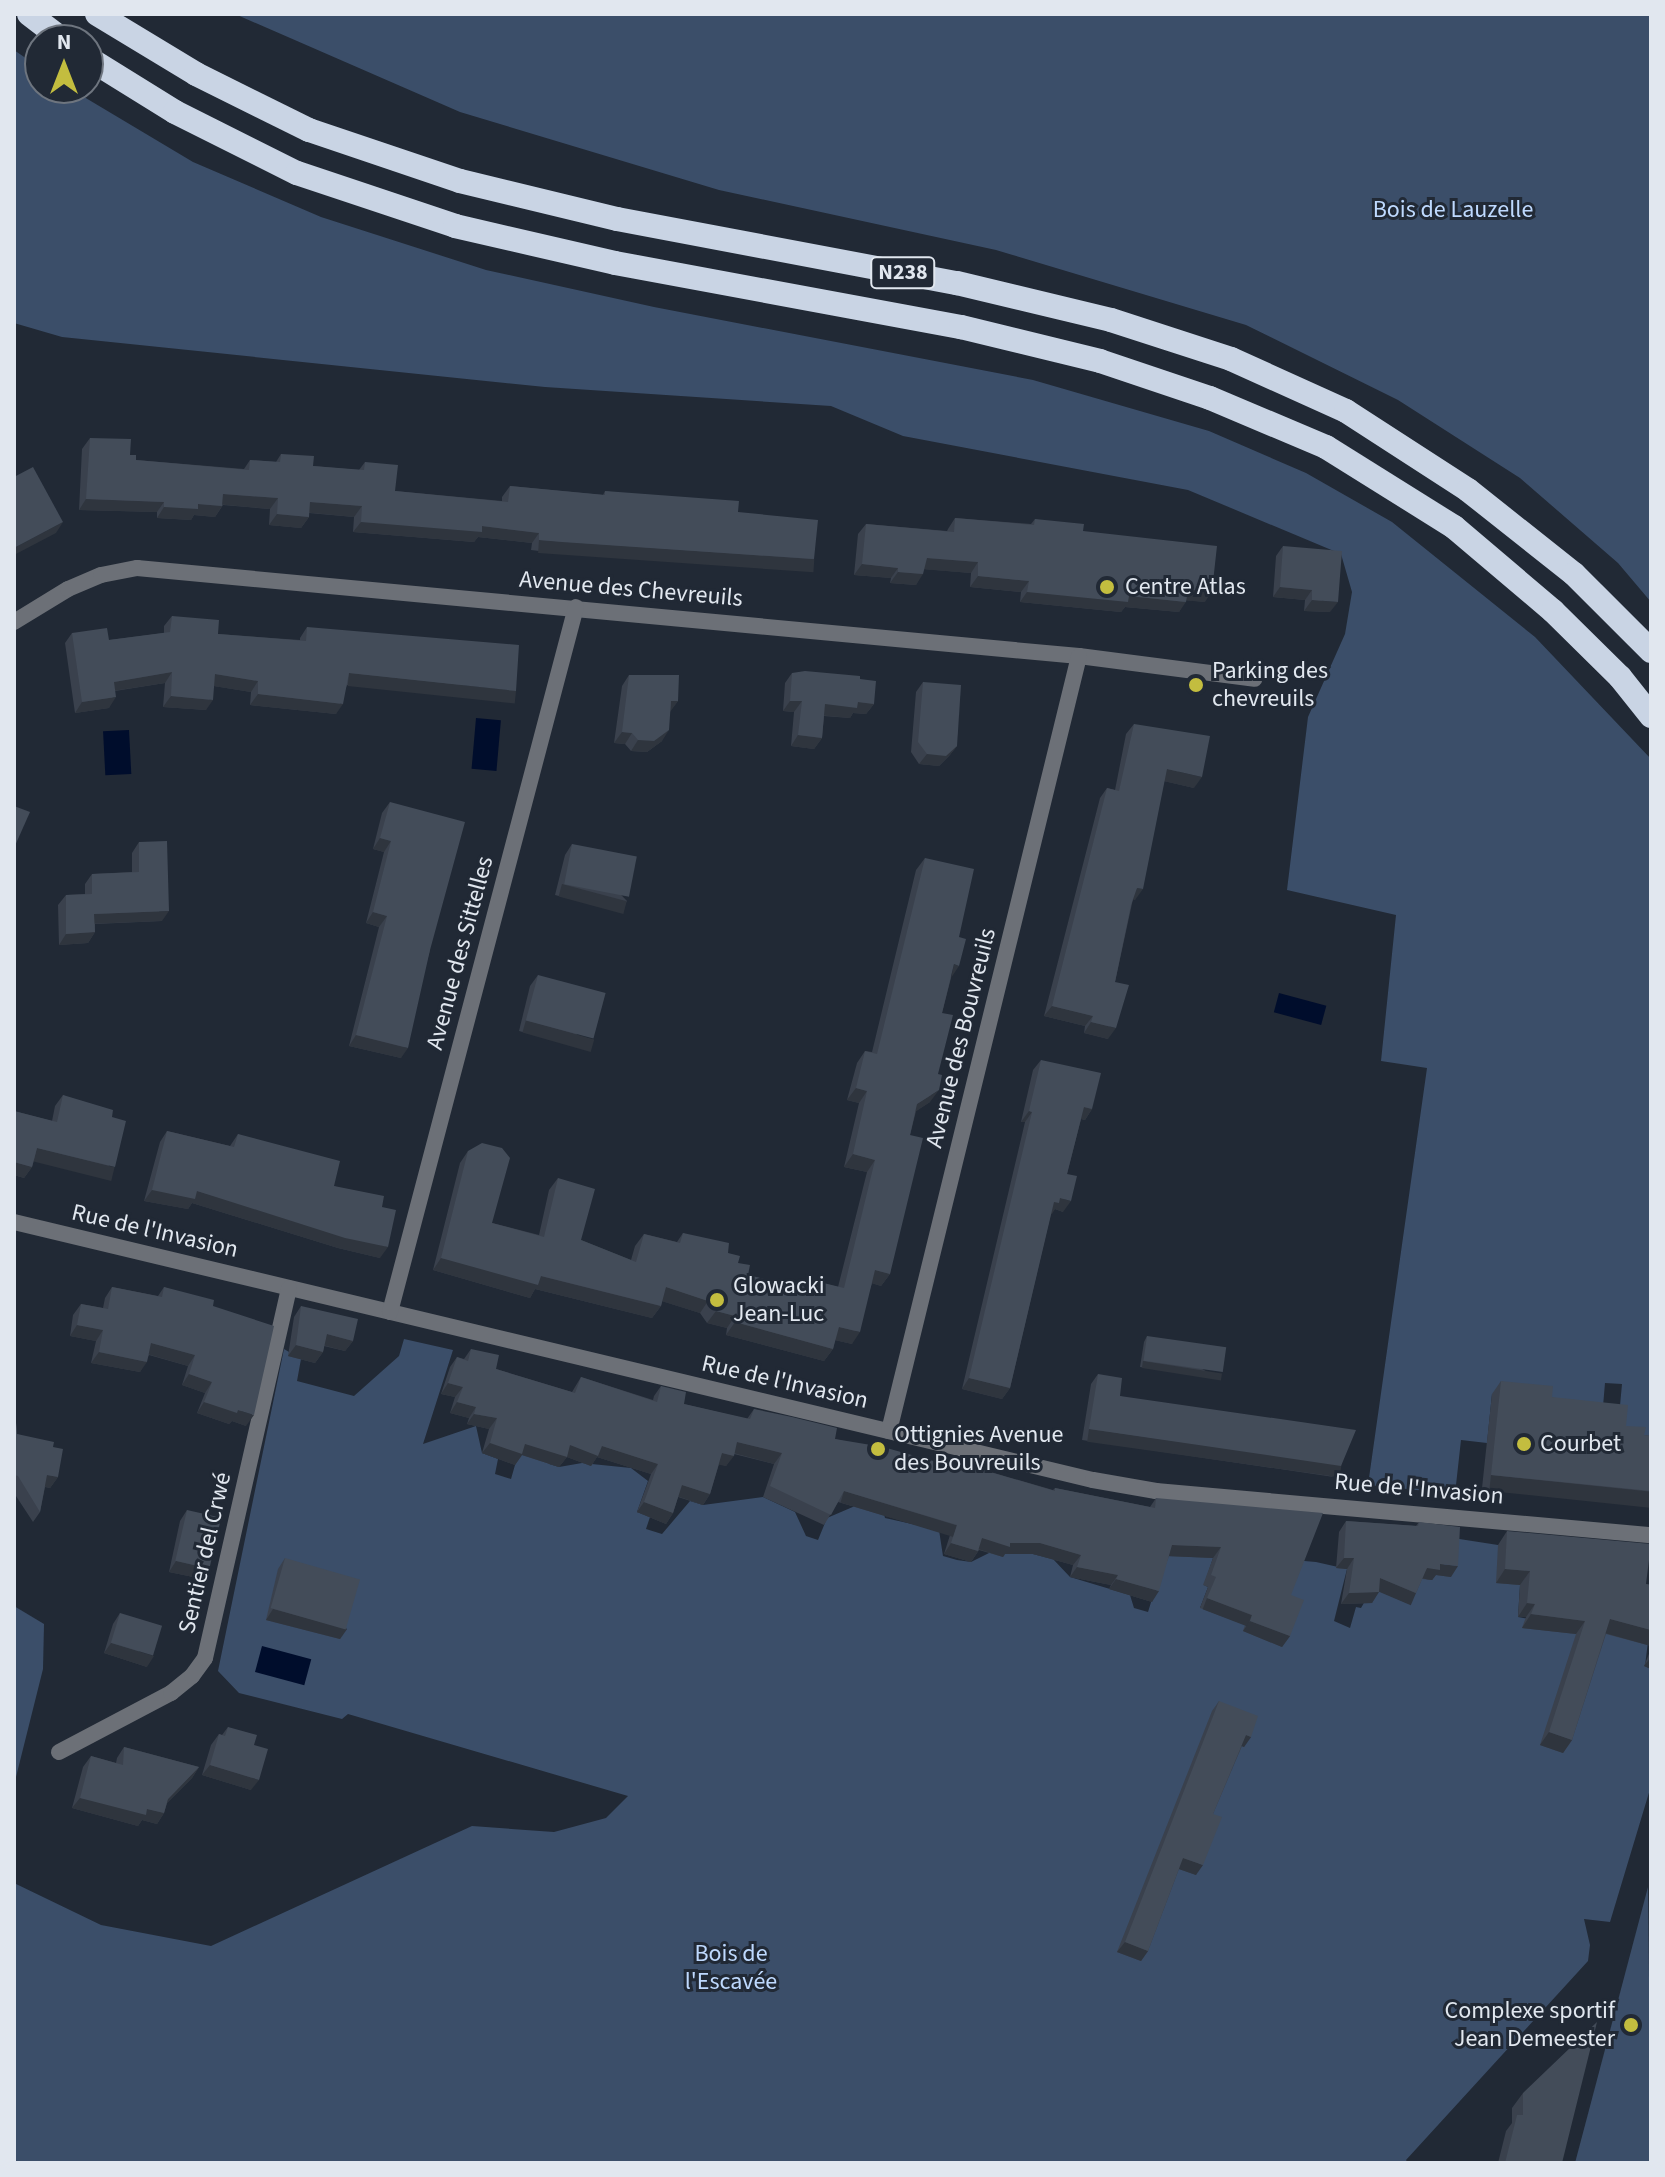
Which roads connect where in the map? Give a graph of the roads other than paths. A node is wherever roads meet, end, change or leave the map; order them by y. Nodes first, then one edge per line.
1 (97, 14) edge
2 (104, 68) edge
3 (576, 607) junction
4 (14, 622) edge
5 (1651, 651) edge
6 (1079, 656) junction
7 (1255, 679) dead end
8 (1651, 716) edge
9 (14, 1222) edge
10 (289, 1288) junction
11 (390, 1312) junction
12 (889, 1431) junction
13 (1651, 1535) edge
14 (59, 1752) dead end

1 - 5 highway, N238
2 - 8 highway, N238
3 - 4 street, Avenue des Chevreuils
3 - 6 street, Avenue des Chevreuils
3 - 11 street, Avenue des Sittelles
6 - 7 street, Avenue des Chevreuils
6 - 12 street, Avenue des Bouvreuils
9 - 10 street, Rue de l'Invasion
10 - 11 street, Rue de l'Invasion
10 - 14 street, Sentier del Crwé
11 - 12 street, Rue de l'Invasion
12 - 13 street, Rue de l'Invasion

